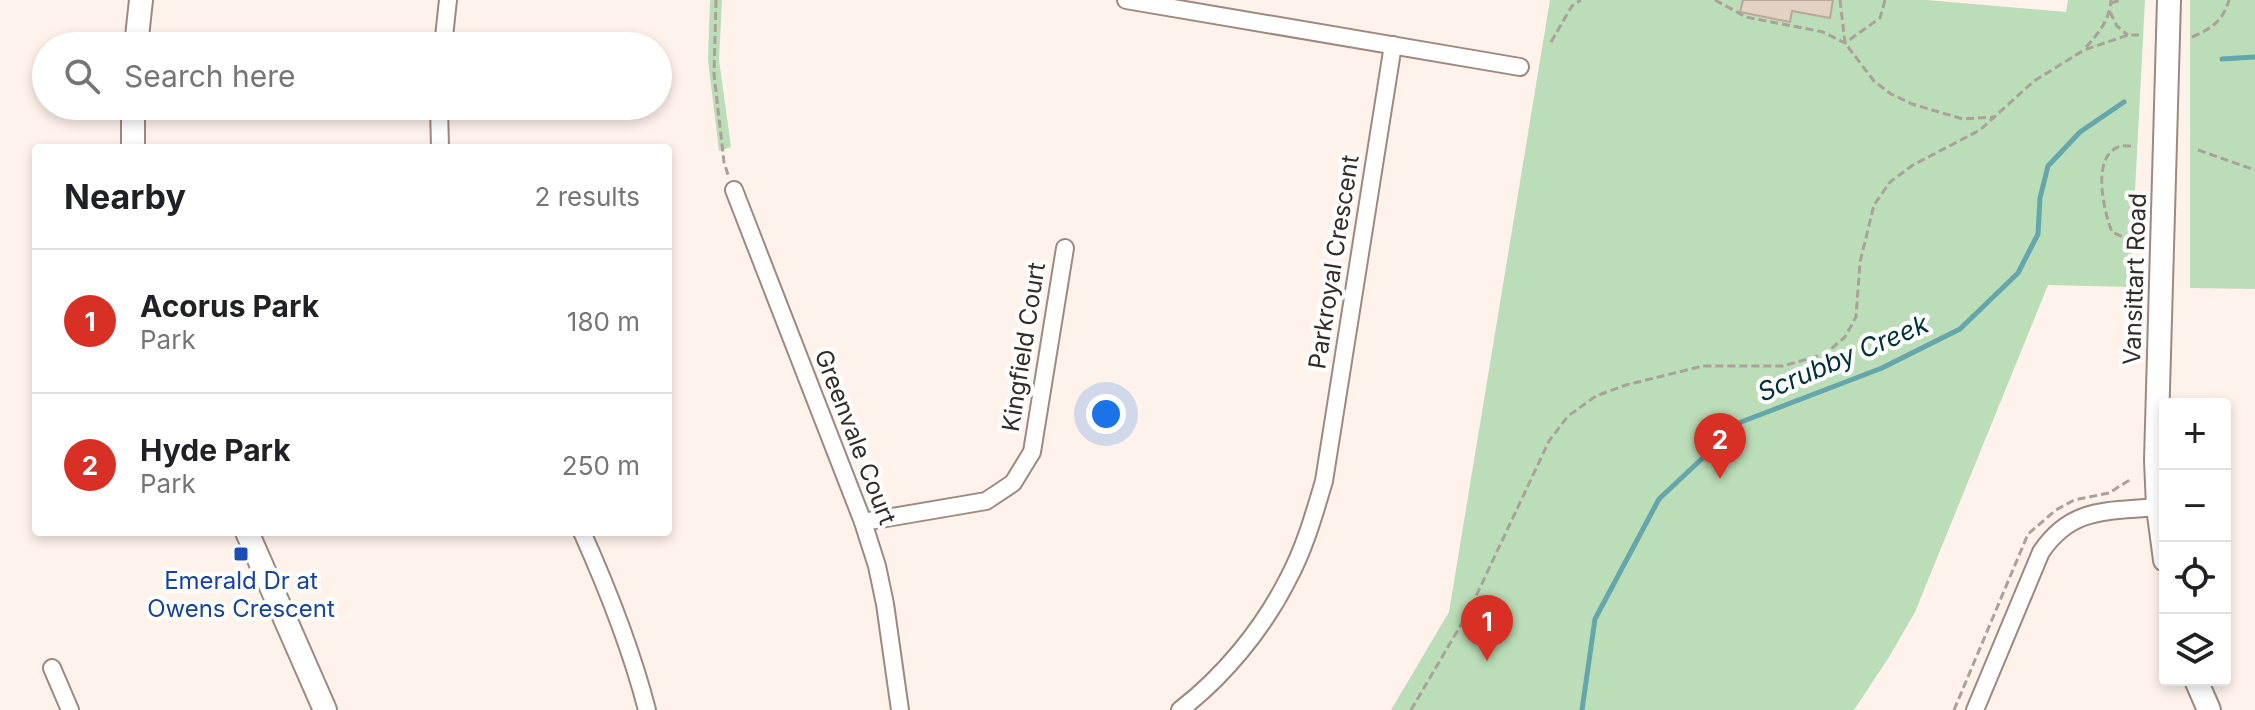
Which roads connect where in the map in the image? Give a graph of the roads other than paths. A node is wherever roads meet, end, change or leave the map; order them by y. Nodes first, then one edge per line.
1 (141, 0) edge
2 (448, 0) edge
3 (1126, 0) edge
4 (2169, 0) edge
5 (138, 32) edge
6 (445, 32) edge
7 (1393, 45) junction
8 (1520, 67) dead end
9 (133, 120) edge
10 (439, 120) edge
11 (133, 144) edge
12 (440, 144) edge
13 (734, 190) road end
14 (1065, 248) dead end
15 (2158, 507) junction
16 (863, 522) junction
17 (249, 536) edge
18 (584, 536) edge
19 (2163, 542) edge
20 (52, 668) dead end
21 (2199, 686) edge
22 (70, 710) edge
23 (325, 710) edge
24 (647, 710) edge
25 (900, 710) edge
26 (1180, 710) edge
27 (1975, 710) edge
28 (2209, 710) edge

1 - 5 street
2 - 6 street
3 - 7 street
4 - 15 street, Vansittart Road
7 - 8 street
7 - 26 street, Parkroyal Crescent
9 - 11 street
10 - 12 street
13 - 16 street, Greenvale Court
14 - 16 street, Kingfield Court
15 - 19 street, Vansittart Road
15 - 27 street
16 - 25 street, Greenvale Court
17 - 23 street
18 - 24 street
20 - 22 street
21 - 28 street

